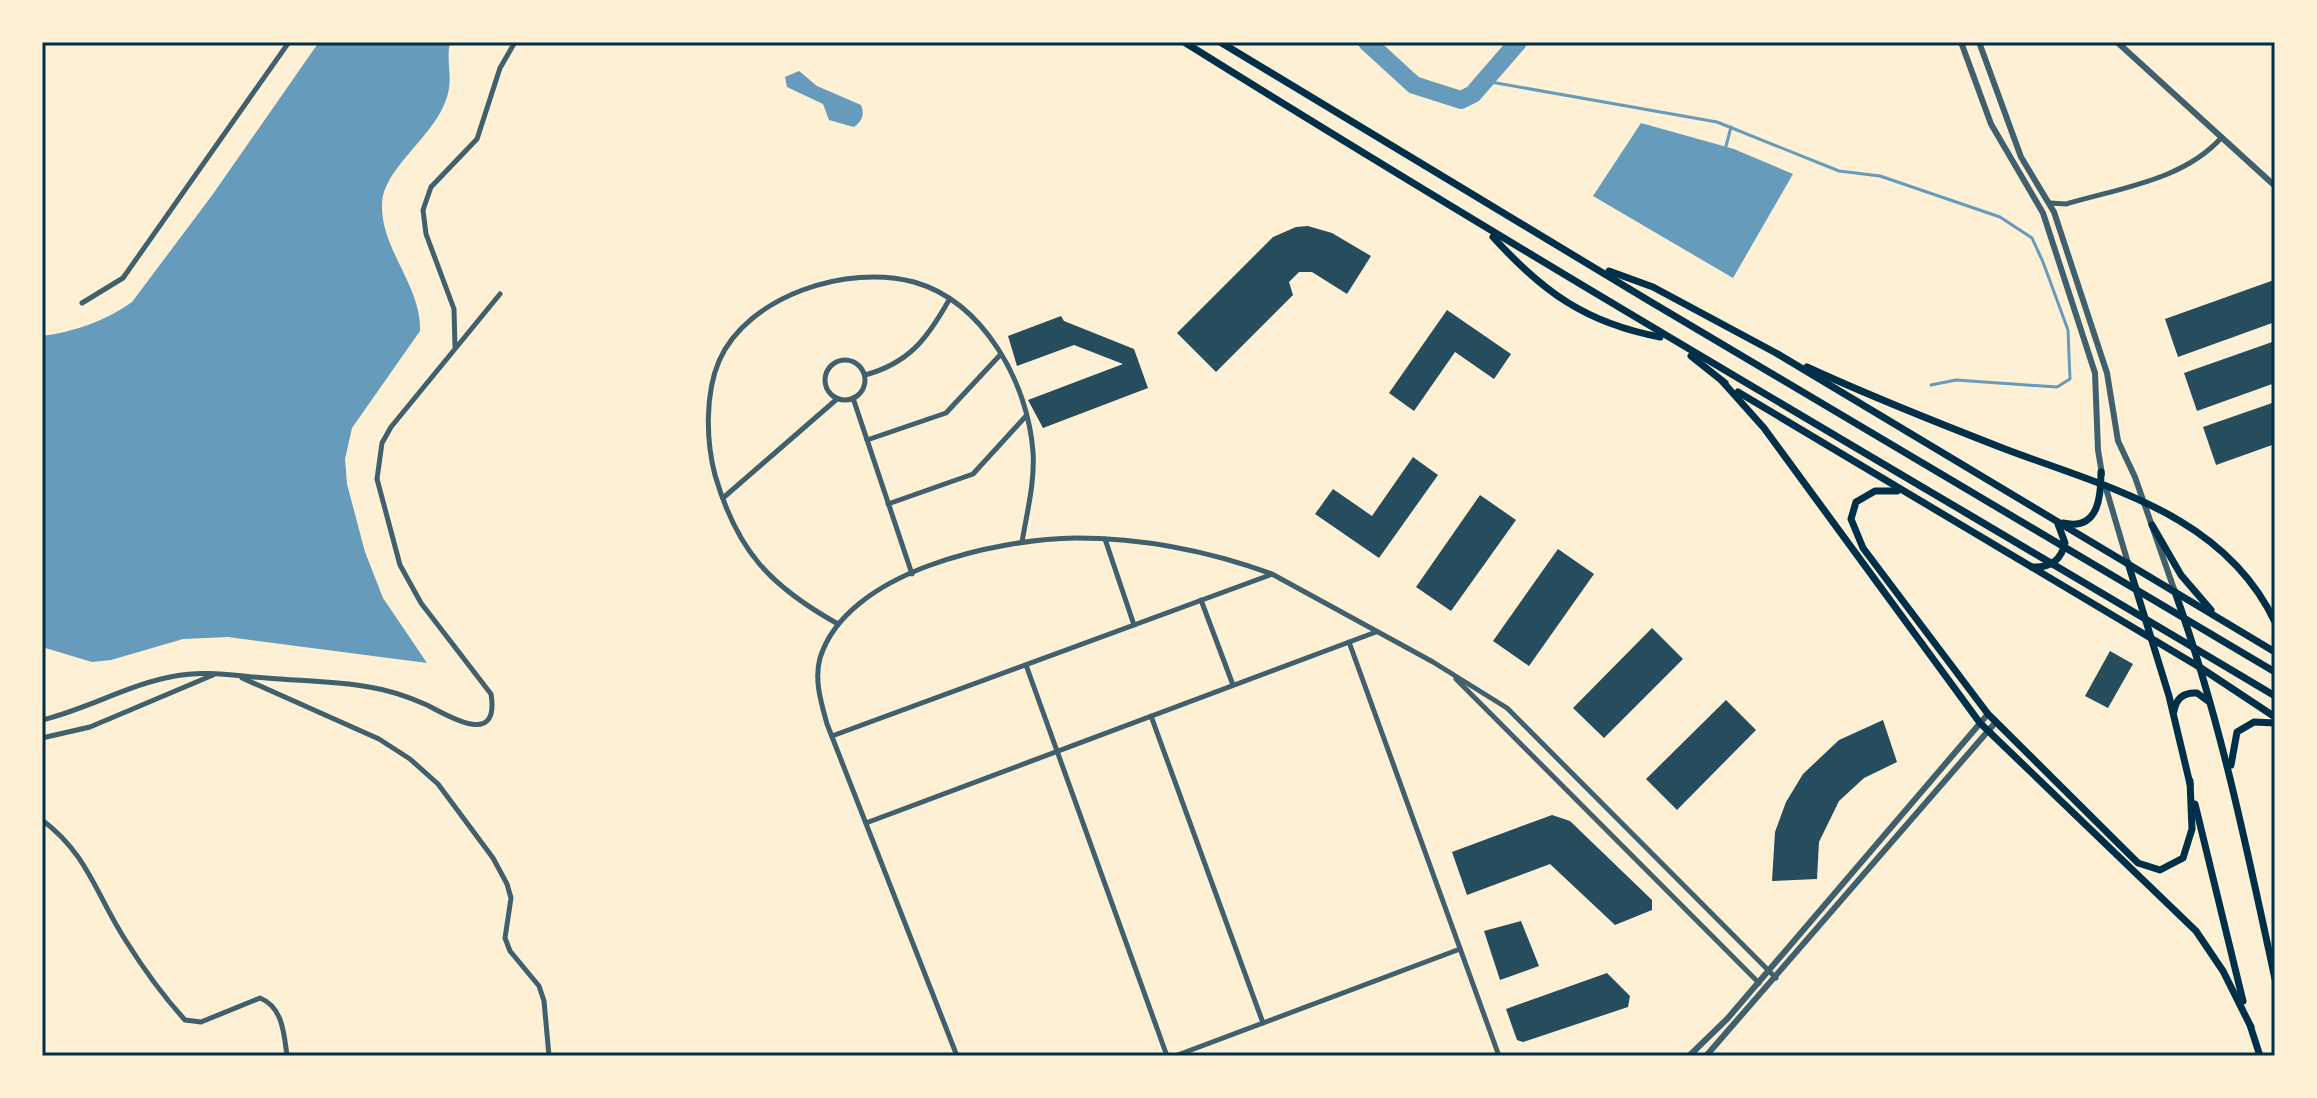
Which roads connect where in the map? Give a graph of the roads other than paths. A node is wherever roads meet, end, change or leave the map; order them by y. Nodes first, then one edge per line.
1 (289, 42) edge
2 (515, 42) edge
3 (1184, 42) edge
4 (1220, 42) edge
5 (1961, 42) edge
6 (1979, 42) edge
7 (2117, 42) edge
8 (2222, 137) junction
9 (2021, 157) junction
10 (2011, 161) junction
11 (2275, 186) edge
12 (2050, 203) junction
13 (1487, 229) junction
14 (1596, 266) junction
15 (500, 294) dead end
16 (949, 300) junction
17 (82, 303) dead end
18 (1670, 340) junction
19 (455, 348) junction
20 (1776, 353) junction
21 (1001, 354) junction
22 (865, 375) junction
23 (1722, 381) junction
24 (853, 398) junction
25 (837, 399) junction
26 (1026, 416) junction
27 (867, 440) junction
28 (2101, 472) junction
29 (1901, 492) junction
30 (723, 498) junction
31 (888, 504) junction
32 (2054, 519) junction
33 (2152, 525) junction
34 (1105, 539) junction
35 (1022, 542) junction
36 (2128, 563) junction
37 (2026, 566) junction
38 (912, 574) junction
39 (1272, 574) junction
40 (2175, 592) junction
41 (1201, 600) junction
42 (2218, 617) junction
43 (2275, 622) edge
44 (838, 624) junction
45 (1134, 625) junction
46 (1376, 631) junction
47 (2153, 641) junction
48 (1349, 642) junction
49 (2275, 652) edge
50 (1026, 665) junction
51 (2201, 668) junction
52 (2275, 672) edge
53 (1450, 673) junction
54 (217, 674) junction
55 (238, 676) junction
56 (1233, 685) junction
57 (2275, 696) edge
58 (2211, 707) junction
59 (1988, 714) junction
60 (2174, 715) junction
61 (1151, 716) junction
62 (42, 720) edge
63 (2275, 720) edge
64 (1980, 723) junction
65 (1995, 723) junction
66 (1988, 732) junction
67 (832, 736) junction
68 (42, 738) edge
69 (1057, 751) junction
70 (2230, 776) junction
71 (2190, 781) junction
72 (42, 820) edge
73 (866, 823) junction
74 (1460, 949) junction
75 (1769, 970) junction
76 (1777, 978) junction
77 (2275, 979) edge
78 (1759, 982) junction
79 (1767, 991) junction
80 (1263, 1023) junction
81 (2251, 1027) junction
82 (287, 1056) edge
83 (549, 1056) edge
84 (957, 1056) edge
85 (1167, 1056) edge
86 (1175, 1056) edge
87 (1499, 1056) edge
88 (1689, 1056) edge
89 (1706, 1056) edge
90 (2260, 1056) edge

1 - 17 street
2 - 19 street
3 - 13 main road
4 - 14 main road
5 - 10 street
6 - 9 street
7 - 8 street
8 - 11 street
8 - 12 street
9 - 10 street
9 - 12 street
10 - 28 street
12 - 33 street
13 - 18 main road
13 - 18 main road
14 - 20 main road
14 - 52 main road
15 - 19 street
16 - 21 street
16 - 22 street
16 - 30 street
18 - 23 main road
18 - 57 main road
19 - 55 street
20 - 32 main road
20 - 43 main road
21 - 26 street
21 - 27 street
22 - 24 street
22 - 25 street
23 - 29 main road
23 - 64 main road
24 - 25 street
24 - 27 street
25 - 30 street
26 - 31 street
26 - 35 street
27 - 31 street
28 - 32 main road
28 - 36 street
29 - 37 main road
29 - 59 main road
30 - 44 street
31 - 38 street
32 - 36 main road
32 - 37 main road
33 - 40 street
33 - 42 main road
34 - 35 street
34 - 39 street
34 - 45 street
35 - 38 street
36 - 40 main road
36 - 47 main road
37 - 47 main road
38 - 44 street
39 - 41 street
39 - 46 street
40 - 42 main road
40 - 51 main road
41 - 45 street
41 - 56 street
42 - 49 main road
44 - 67 street
45 - 50 street
46 - 48 street
46 - 53 street
47 - 51 main road
47 - 60 main road
48 - 56 street
48 - 74 street
50 - 67 street
50 - 69 street
51 - 58 main road
51 - 63 main road
53 - 75 street
53 - 78 street
54 - 55 street
54 - 62 street
54 - 68 street
55 - 83 street
56 - 61 street
58 - 60 main road
58 - 70 main road
59 - 64 street
59 - 65 main road
60 - 71 main road
61 - 69 street
61 - 80 street
63 - 70 main road
64 - 66 main road
64 - 75 street
65 - 66 street
65 - 71 main road
66 - 76 street
66 - 81 main road
67 - 73 street
69 - 73 street
69 - 85 street
70 - 77 main road
71 - 81 main road
72 - 82 street
73 - 84 street
74 - 80 street
74 - 87 street
75 - 76 street
75 - 78 street
76 - 79 street
78 - 79 street
78 - 88 street
79 - 89 street
80 - 86 street
81 - 90 main road

